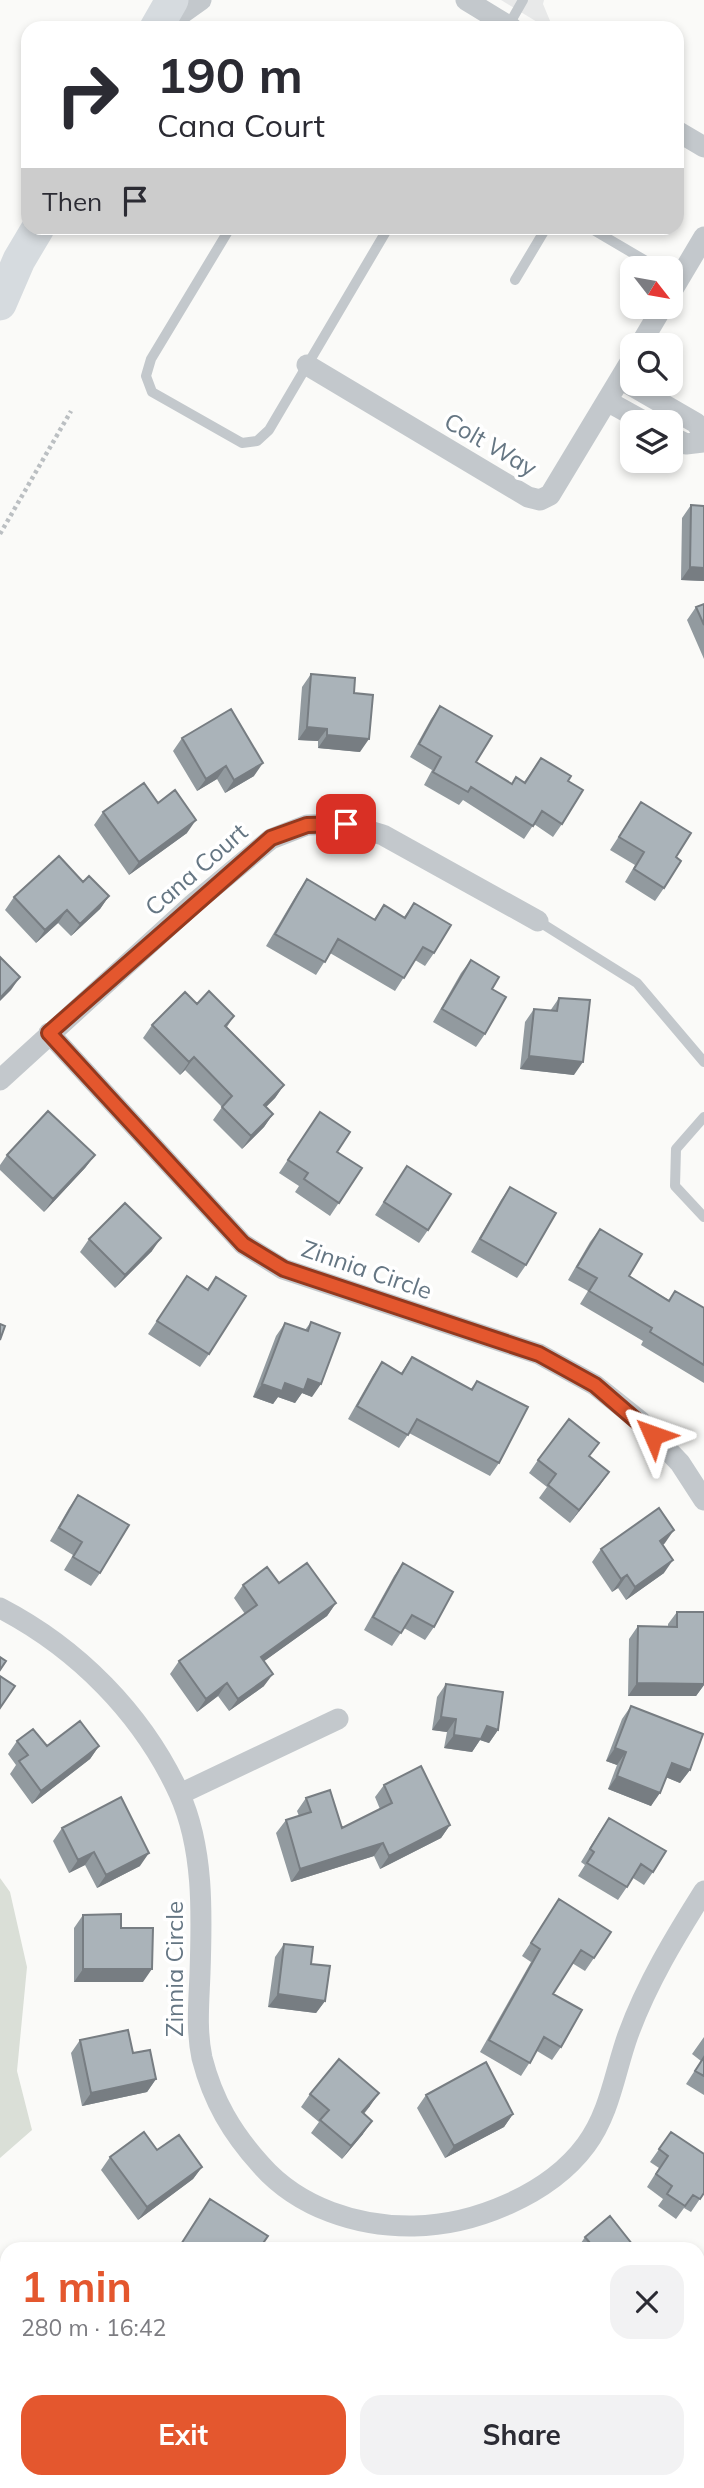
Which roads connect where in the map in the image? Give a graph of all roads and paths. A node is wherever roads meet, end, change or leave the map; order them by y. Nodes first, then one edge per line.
1 (166, 0) edge
2 (172, 0) edge
3 (201, 0) edge
4 (466, 0) edge
5 (523, 0) edge
6 (158, 21) edge
7 (159, 21) edge
8 (171, 21) edge
9 (499, 21) edge
10 (512, 21) edge
11 (684, 135) edge
12 (704, 147) edge
13 (34, 235) edge
14 (226, 235) edge
15 (384, 235) edge
16 (542, 235) edge
17 (602, 235) edge
18 (704, 237) edge
19 (638, 256) edge
20 (683, 268) edge
21 (514, 280) dead end
22 (0, 304) edge
23 (307, 366) junction
24 (620, 379) edge
25 (649, 396) edge
26 (607, 401) junction
27 (623, 410) edge
28 (71, 411) dead end
29 (704, 434) edge
30 (683, 442) edge
31 (704, 442) edge
32 (0, 534) edge
33 (538, 921) joint
34 (49, 1033) junction
35 (704, 1062) edge
36 (0, 1080) edge
37 (704, 1117) edge
38 (704, 1217) edge
39 (704, 1500) edge
40 (0, 1608) edge
41 (338, 1719) dead end
42 (180, 1794) junction
43 (704, 1891) edge

1 - 6 street
2 - 7 main road
3 - 8 street
4 - 9 street
5 - 10 lane
11 - 12 street
13 - 22 main road
14 - 23 lane
15 - 23 lane
16 - 21 lane
17 - 19 lane
18 - 20 street
23 - 26 street, Colt Way
24 - 26 street, Colt Way
25 - 29 street
26 - 27 street
28 - 32 path
30 - 31 street
33 - 34 street, Cana Court
33 - 35 lane
34 - 36 street, Cana Court
34 - 39 street, Zinnia Circle
37 - 38 lane
40 - 42 street, Zinnia Circle
41 - 42 street
42 - 43 street, Zinnia Circle

